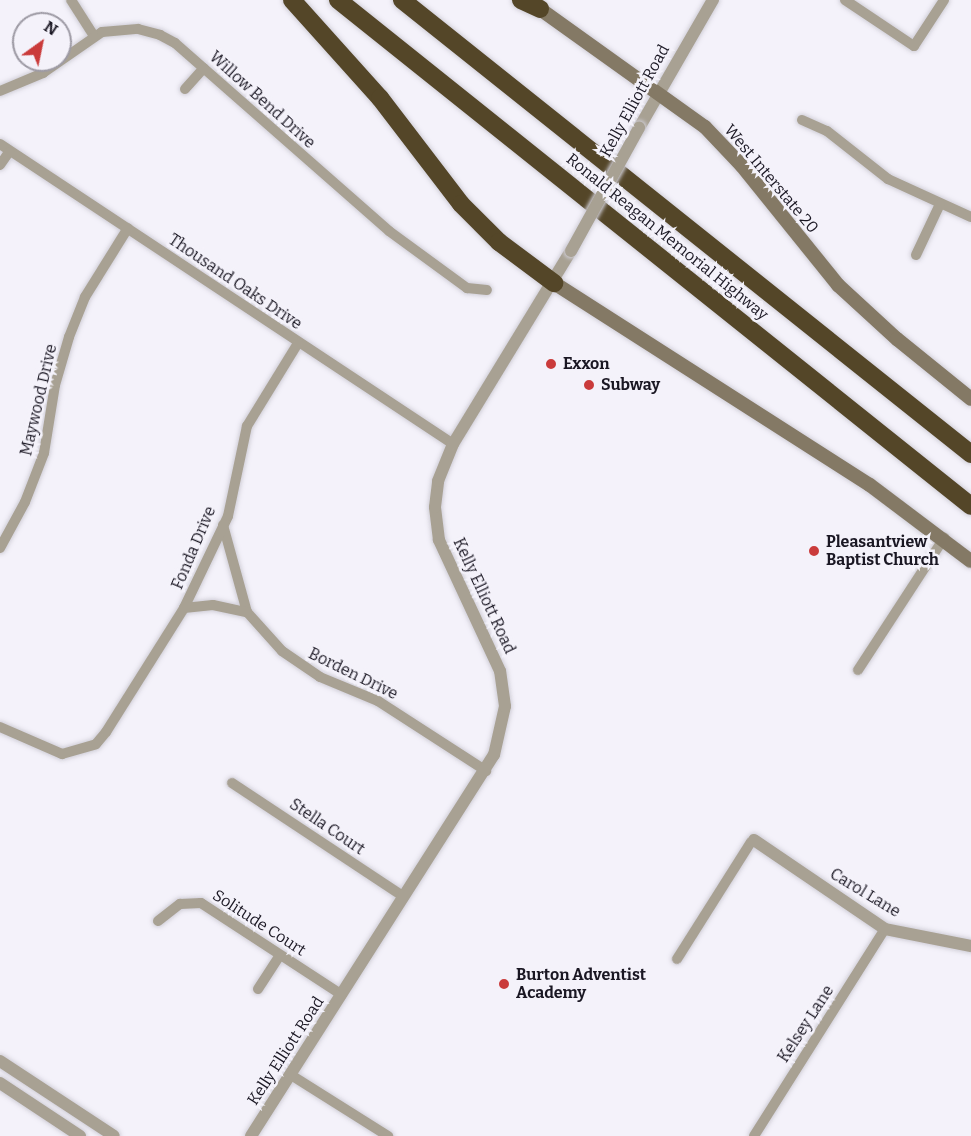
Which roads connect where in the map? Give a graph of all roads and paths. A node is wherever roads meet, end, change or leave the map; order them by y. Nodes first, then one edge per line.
1 (71, 0) edge
2 (292, 0) edge
3 (338, 0) edge
4 (402, 0) edge
5 (521, 0) edge
6 (712, 0) edge
7 (845, 0) edge
8 (944, 0) edge
9 (534, 4) edge
10 (94, 36) junction
11 (204, 68) junction
12 (185, 89) dead end
13 (0, 91) edge
14 (659, 92) junction
15 (802, 120) dead end
16 (0, 144) edge
17 (9, 152) junction
18 (0, 165) edge
19 (940, 204) junction
20 (971, 217) edge
21 (128, 228) junction
22 (916, 255) dead end
23 (554, 283) junction
24 (487, 290) dead end
25 (298, 343) junction
26 (971, 399) edge
27 (453, 444) junction
28 (971, 454) edge
29 (971, 506) edge
30 (223, 525) junction
31 (944, 538) junction
32 (0, 548) edge
33 (971, 561) edge
34 (184, 608) junction
35 (247, 612) junction
36 (858, 670) dead end
37 (0, 727) edge
38 (486, 771) junction
39 (232, 783) dead end
40 (752, 841) joint
41 (404, 897) junction
42 (158, 921) dead end
43 (885, 929) junction
44 (971, 946) edge
45 (280, 955) junction
46 (677, 959) dead end
47 (258, 989) dead end
48 (342, 995) junction
49 (0, 1061) edge
50 (291, 1075) junction
51 (0, 1083) edge
52 (80, 1136) edge
53 (114, 1136) edge
54 (251, 1136) edge
55 (388, 1136) edge
56 (754, 1136) edge

1 - 10 street
2 - 23 highway
3 - 29 highway, Ronald Reagan Memorial Highway
4 - 28 highway, Ronald Reagan Memorial Highway
5 - 9 highway
6 - 14 street, Kelly Elliott Road
7 - 8 street
9 - 14 main road, West Interstate 20
10 - 11 street, Willow Bend Drive
10 - 13 street, Willow Bend Drive
11 - 12 street
11 - 24 street, Willow Bend Drive
14 - 23 street, Kelly Elliott Road, bridge
14 - 26 main road, West Interstate 20
15 - 19 street
16 - 17 street, Thousand Oaks Drive
17 - 18 street
17 - 21 street, Thousand Oaks Drive
19 - 20 street
19 - 22 street
21 - 25 street, Thousand Oaks Drive
21 - 32 street, Maywood Drive
23 - 27 street, Kelly Elliott Road
23 - 31 main road
25 - 27 street, Thousand Oaks Drive
25 - 30 street, Fonda Drive
27 - 38 street, Kelly Elliott Road
30 - 34 street, Fonda Drive
30 - 35 street, Borden Drive
31 - 33 main road
31 - 36 street
34 - 35 street
34 - 37 street, Fonda Drive
35 - 38 street, Borden Drive
38 - 41 street, Kelly Elliott Road
39 - 41 street, Stella Court
40 - 43 street, Carol Lane
40 - 46 street
41 - 48 street, Kelly Elliott Road
42 - 45 street, Solitude Court
43 - 44 street, Carol Lane
43 - 56 street, Kelsey Lane
45 - 47 street
45 - 48 street, Solitude Court
48 - 50 street, Kelly Elliott Road
49 - 53 street
50 - 54 street, Kelly Elliott Road
50 - 55 street
51 - 52 street

